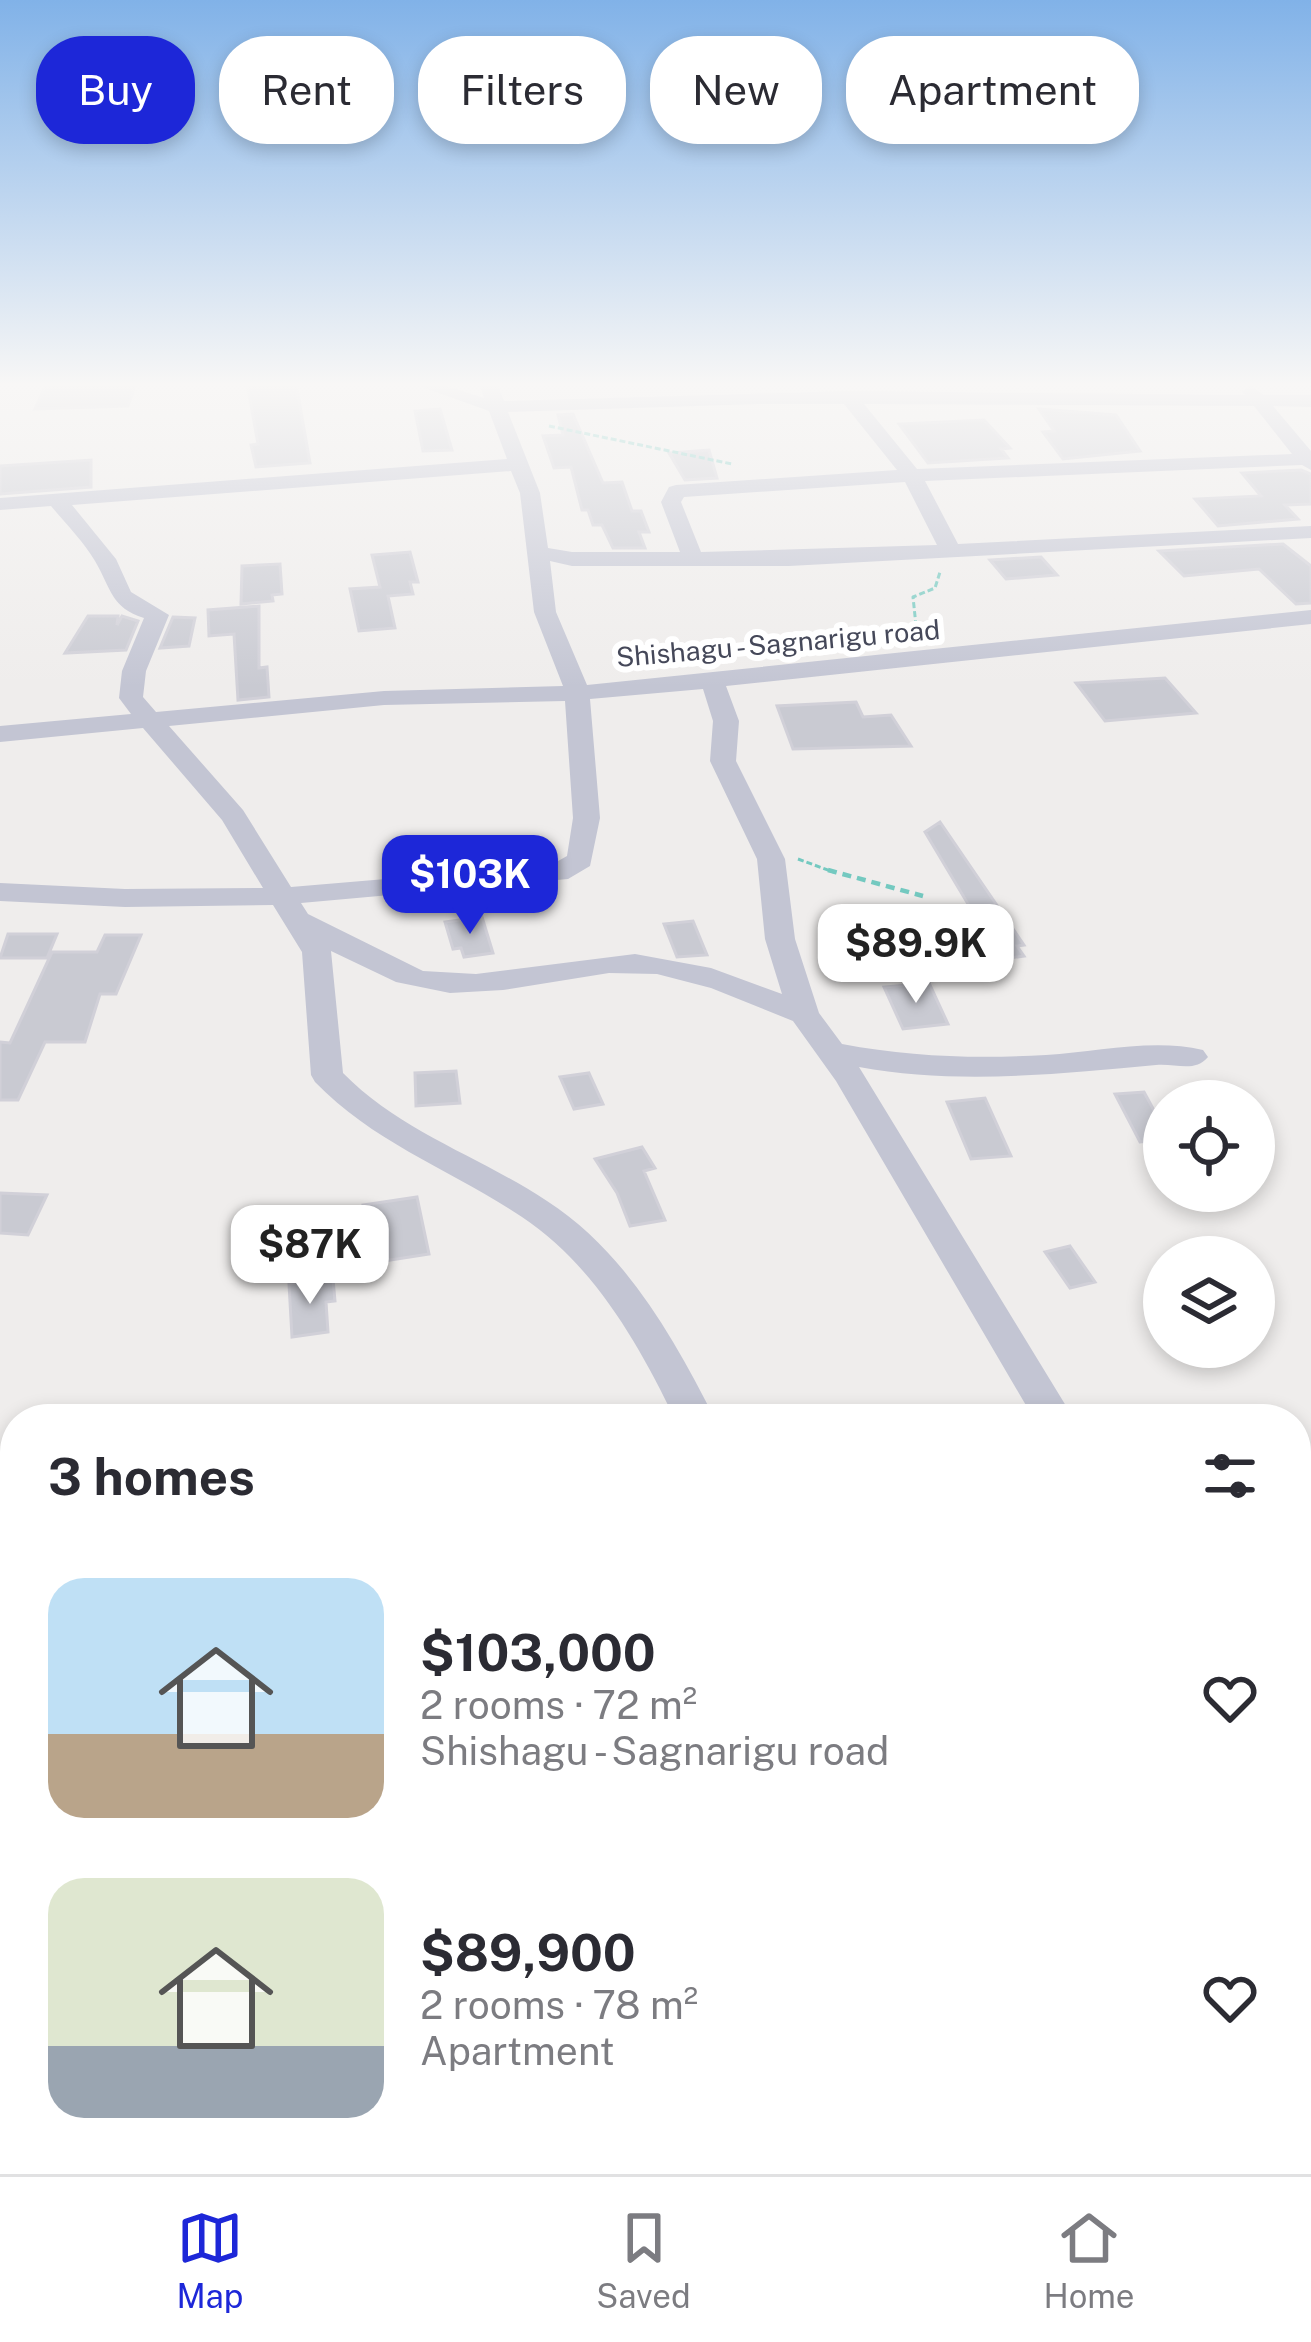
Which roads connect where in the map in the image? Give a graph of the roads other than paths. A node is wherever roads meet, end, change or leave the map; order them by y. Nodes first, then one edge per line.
1 (264, 484) edge
2 (527, 484) edge
3 (787, 484) edge
4 (917, 484) edge
5 (58, 501) junction
6 (0, 504) edge
7 (1311, 532) edge
8 (535, 552) junction
9 (952, 552) junction
10 (693, 560) junction
11 (1311, 616) edge
12 (712, 680) junction
13 (578, 692) junction
14 (148, 719) junction
15 (0, 734) edge
16 (0, 892) edge
17 (290, 908) junction
18 (804, 1014) junction
19 (832, 1052) junction
20 (1192, 1057) dead end
21 (686, 1404) edge
22 (1045, 1404) edge

1 - 5 street
2 - 8 street
3 - 10 street
4 - 9 street
5 - 6 street
5 - 14 street
7 - 9 street
8 - 10 street
8 - 13 street
9 - 10 street
11 - 12 street, Shishagu - Sagnarigu road
12 - 13 street, Shishagu - Sagnarigu road
12 - 18 street
13 - 14 street
13 - 17 street, Shishagu - Sagnarigu road
14 - 15 street
14 - 17 street
16 - 17 street
17 - 18 street
17 - 21 street
18 - 19 street
19 - 20 street
19 - 22 street

